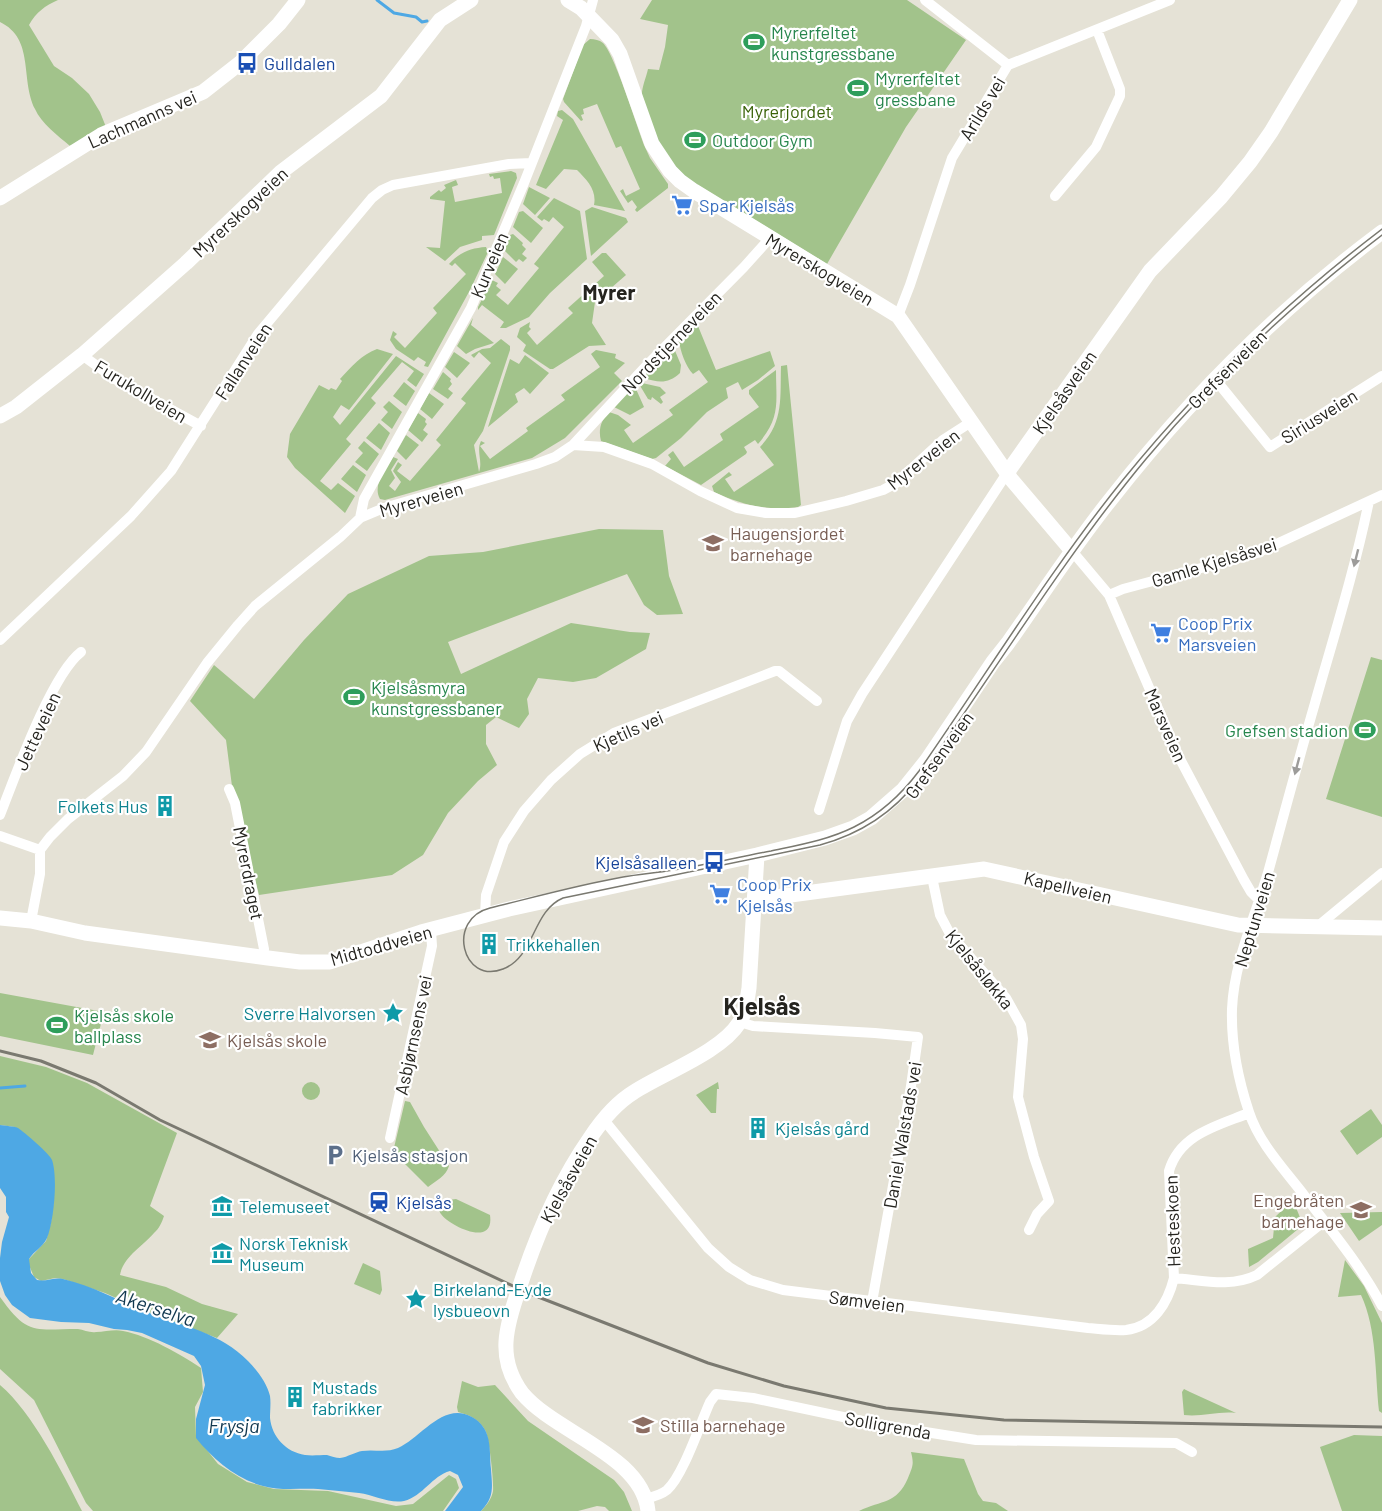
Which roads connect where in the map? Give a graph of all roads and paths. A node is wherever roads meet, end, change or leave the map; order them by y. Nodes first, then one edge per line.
1 (298, 0) edge
2 (471, 0) edge
3 (568, 0) edge
4 (593, 0) edge
5 (925, 0) edge
6 (1170, 0) edge
7 (1350, 0) edge
8 (940, 4) edge
9 (587, 16) junction
10 (1097, 30) junction
11 (1008, 65) junction
12 (531, 163) junction
13 (1055, 196) dead end
14 (0, 198) edge
15 (1382, 232) edge
16 (770, 238) junction
17 (898, 315) junction
18 (82, 355) junction
19 (1382, 376) edge
20 (1215, 379) junction
21 (0, 416) edge
22 (971, 422) junction
23 (201, 426) junction
24 (573, 446) junction
25 (1007, 473) junction
26 (1382, 495) edge
27 (1369, 501) junction
28 (360, 518) junction
29 (1072, 551) junction
30 (1109, 595) junction
31 (0, 640) edge
32 (81, 652) dead end
33 (817, 701) dead end
34 (229, 789) dead end
35 (819, 810) dead end
36 (0, 815) edge
37 (0, 836) edge
38 (40, 850) junction
39 (757, 855) junction
40 (1382, 873) edge
41 (932, 877) junction
42 (754, 900) junction
43 (1259, 900) junction
44 (485, 916) junction
45 (0, 918) edge
46 (32, 921) junction
47 (1250, 925) junction
48 (1318, 926) junction
49 (1382, 928) edge
50 (431, 931) junction
51 (263, 957) junction
52 (740, 1022) junction
53 (1249, 1113) junction
54 (604, 1120) junction
55 (390, 1138) dead end
56 (1323, 1222) junction
57 (1029, 1230) dead end
58 (1174, 1278) junction
59 (872, 1302) junction
60 (1382, 1306) edge
61 (1192, 1452) dead end
62 (646, 1505) edge

1 - 14 street, Lachmanns vei
2 - 18 street, Myrerskogveien
3 - 9 street, Myrerskogveien
4 - 9 street, Kurveien
5 - 8 street
6 - 10 street, Arilds vei
7 - 25 street, Kjelsåsveien
8 - 11 street
9 - 12 street, Kurveien
9 - 16 street, Myrerskogveien
10 - 11 street, Arilds vei
10 - 13 street
11 - 17 street, Arilds vei
12 - 23 street, Fallanveien
12 - 28 street, Kurveien
15 - 20 street, Grefsenveien
16 - 17 street, Myrerskogveien
16 - 24 street, Nordstjerneveien
17 - 22 street, Myrerskogveien
18 - 21 street, Myrerskogveien
18 - 23 street, Furukollveien
19 - 20 street, Siriusveien
20 - 29 street, Grefsenveien
22 - 24 street, Myrerveien
22 - 25 street, Myrerskogveien
23 - 31 street, Fallanveien
24 - 28 street, Myrerveien
25 - 29 street, Myrerskogveien
25 - 35 street, Kjelsåsveien
26 - 27 street, Gamle Kjelsåsvei
27 - 30 street, Gamle Kjelsåsvei
27 -> 43 street, Neptunveien
28 - 38 street, Myrerveien
29 - 30 street, Marsveien
29 - 39 street, Grefsenveien
30 - 43 street, Marsveien
32 - 36 street, Jetteveien
33 - 44 street, Kjetils vei
34 - 51 street, Myrerdraget
37 - 38 street
38 - 46 street
39 - 42 street
39 - 44 street, Midtoddveien
40 - 48 street
41 - 42 street, Kapellveien
41 - 47 street, Kapellveien
41 - 57 street, Kjelsåsløkka
42 - 52 street
43 - 47 street, Neptunveien
44 - 50 street, Midtoddveien
45 - 46 street, Midtoddveien
46 - 51 street, Midtoddveien
47 - 48 street, Kapellveien
47 - 53 street, Neptunveien
48 - 49 street, Kapellveien
50 - 51 street, Midtoddveien
50 - 55 street, Asbjørnsens vei
52 - 54 street, Kjelsåsveien
52 - 59 street, Daniel Walstads vei
53 - 56 street, Neptunveien
53 - 58 street, Hesteskoen
54 - 59 street, Sømveien
54 - 62 street, Kjelsåsveien
56 - 58 street, Hesteskoen
56 - 60 street, Neptunveien
58 - 59 street, Sømveien
61 - 62 street, Solligrenda

